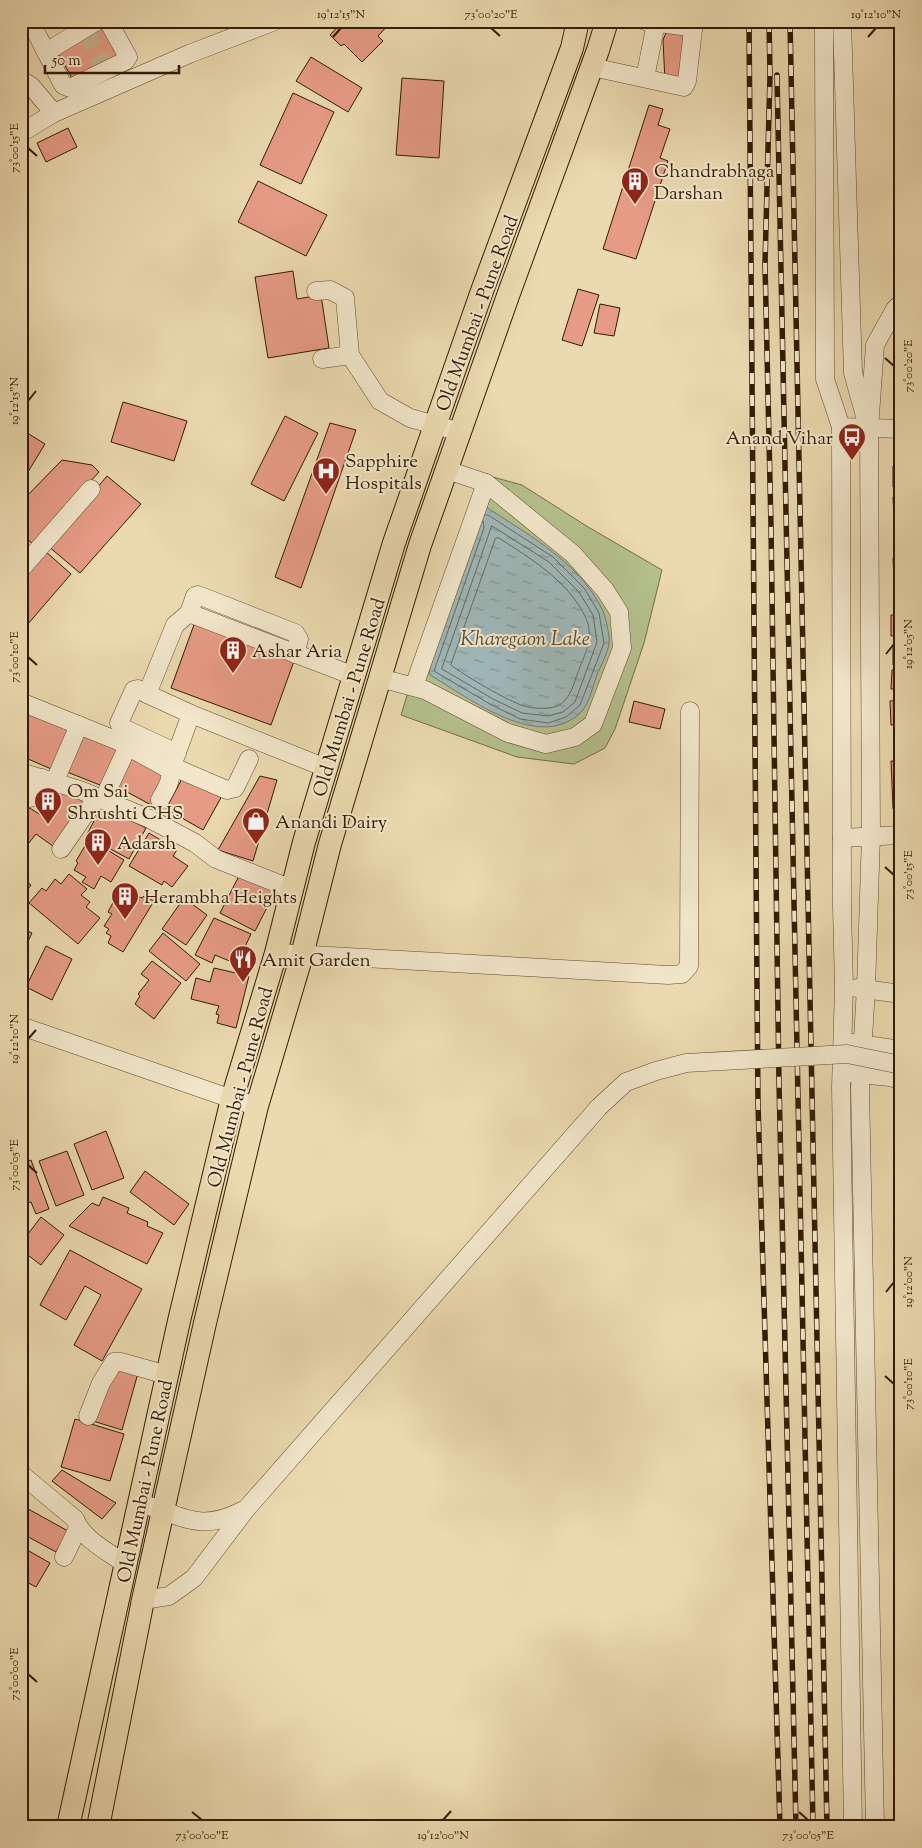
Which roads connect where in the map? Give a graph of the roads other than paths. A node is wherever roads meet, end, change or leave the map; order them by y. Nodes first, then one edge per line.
1 (30, 21) edge
2 (108, 21) edge
3 (275, 21) edge
4 (578, 21) edge
5 (607, 21) edge
6 (824, 21) edge
7 (842, 21) edge
8 (651, 22) edge
9 (89, 27) edge
10 (46, 52) junction
11 (592, 67) junction
12 (645, 78) junction
13 (21, 80) edge
14 (54, 112) junction
15 (21, 133) edge
16 (492, 266) junction
17 (515, 274) junction
18 (316, 291) dead end
19 (901, 302) edge
20 (350, 355) junction
21 (322, 359) dead end
22 (435, 426) junction
23 (841, 427) junction
24 (869, 429) junction
25 (901, 429) edge
26 (460, 432) junction
27 (447, 470) junction
28 (486, 483) junction
29 (91, 489) dead end
30 (21, 569) edge
31 (354, 676) junction
32 (380, 678) junction
33 (414, 686) junction
34 (147, 694) junction
35 (21, 702) edge
36 (690, 711) dead end
37 (191, 714) junction
38 (79, 724) junction
39 (128, 746) junction
40 (177, 753) junction
41 (249, 759) dead end
42 (326, 768) junction
43 (21, 772) edge
44 (48, 780) junction
45 (21, 794) edge
46 (100, 798) junction
47 (160, 800) dead end
48 (901, 835) edge
49 (871, 836) junction
50 (842, 838) junction
51 (61, 849) dead end
52 (292, 889) junction
53 (276, 953) junction
54 (302, 955) junction
55 (844, 988) junction
56 (866, 988) junction
57 (901, 994) edge
58 (21, 1026) edge
59 (843, 1043) junction
60 (864, 1044) junction
61 (892, 1048) edge
62 (901, 1065) edge
63 (841, 1073) junction
64 (870, 1075) junction
65 (901, 1080) edge
66 (232, 1099) junction
67 (256, 1106) junction
68 (167, 1375) junction
69 (88, 1416) dead end
70 (21, 1474) edge
71 (139, 1503) junction
72 (247, 1508) junction
73 (163, 1510) junction
74 (78, 1528) junction
75 (64, 1557) dead end
76 (125, 1564) junction
77 (143, 1600) junction
78 (68, 1827) edge
79 (98, 1827) edge
80 (853, 1827) edge
81 (875, 1827) edge

1 - 10 street
2 - 10 street
3 - 14 street
4 - 16 main road, Old Mumbai - Pune Road
5 - 11 main road, Old Mumbai - Pune Road
6 - 23 street
7 - 24 street
8 - 12 street
8 - 12 street
9 - 10 street
11 - 12 street
11 - 17 main road, Old Mumbai - Pune Road
13 - 14 street
14 - 15 street
16 - 17 main road
16 - 22 main road, Old Mumbai - Pune Road
17 - 26 main road, Old Mumbai - Pune Road
18 - 20 street
19 - 24 street
20 - 21 street
20 - 22 street
22 - 26 street
22 - 31 main road, Old Mumbai - Pune Road
23 - 24 street
23 - 50 street
24 - 25 street
24 - 49 street
26 - 27 main road, Old Mumbai - Pune Road
27 - 28 street
27 - 32 main road, Old Mumbai - Pune Road
28 - 33 street
28 - 33 street
29 - 30 street
31 - 34 street
31 - 42 main road, Old Mumbai - Pune Road
32 - 33 street
32 - 54 main road, Old Mumbai - Pune Road
34 - 37 street
34 - 40 street
35 - 38 street
36 - 54 street
37 - 40 street
37 - 42 street
38 - 39 street
38 - 44 street
39 - 46 street
39 - 47 street
40 - 41 street
42 - 52 main road, Old Mumbai - Pune Road
43 - 44 street
44 - 45 street
44 - 46 street
46 - 51 street
46 - 52 street
48 - 49 street
49 - 50 street
49 - 56 street
50 - 55 street
52 - 53 main road, Old Mumbai - Pune Road
53 - 54 street
53 - 66 main road, Old Mumbai - Pune Road
54 - 67 main road, Old Mumbai - Pune Road
55 - 56 street
55 - 59 street
56 - 57 street
56 - 60 street
58 - 66 street
59 - 60 street
59 - 63 street
60 - 61 street
60 - 64 street
61 - 64 street
62 - 72 street, bridge
63 - 64 street
63 - 80 street
64 - 65 street
64 - 81 street
66 - 67 street
66 - 68 main road, Old Mumbai - Pune Road
67 - 73 main road, Old Mumbai - Pune Road
68 - 69 street
68 - 71 main road, Old Mumbai - Pune Road
70 - 74 street
71 - 73 street
71 - 76 main road, Old Mumbai - Pune Road
72 - 73 street
72 - 77 street
73 - 77 main road, Old Mumbai - Pune Road
74 - 75 street
74 - 76 street
76 - 78 main road, Old Mumbai - Pune Road
77 - 79 main road, Old Mumbai - Pune Road

